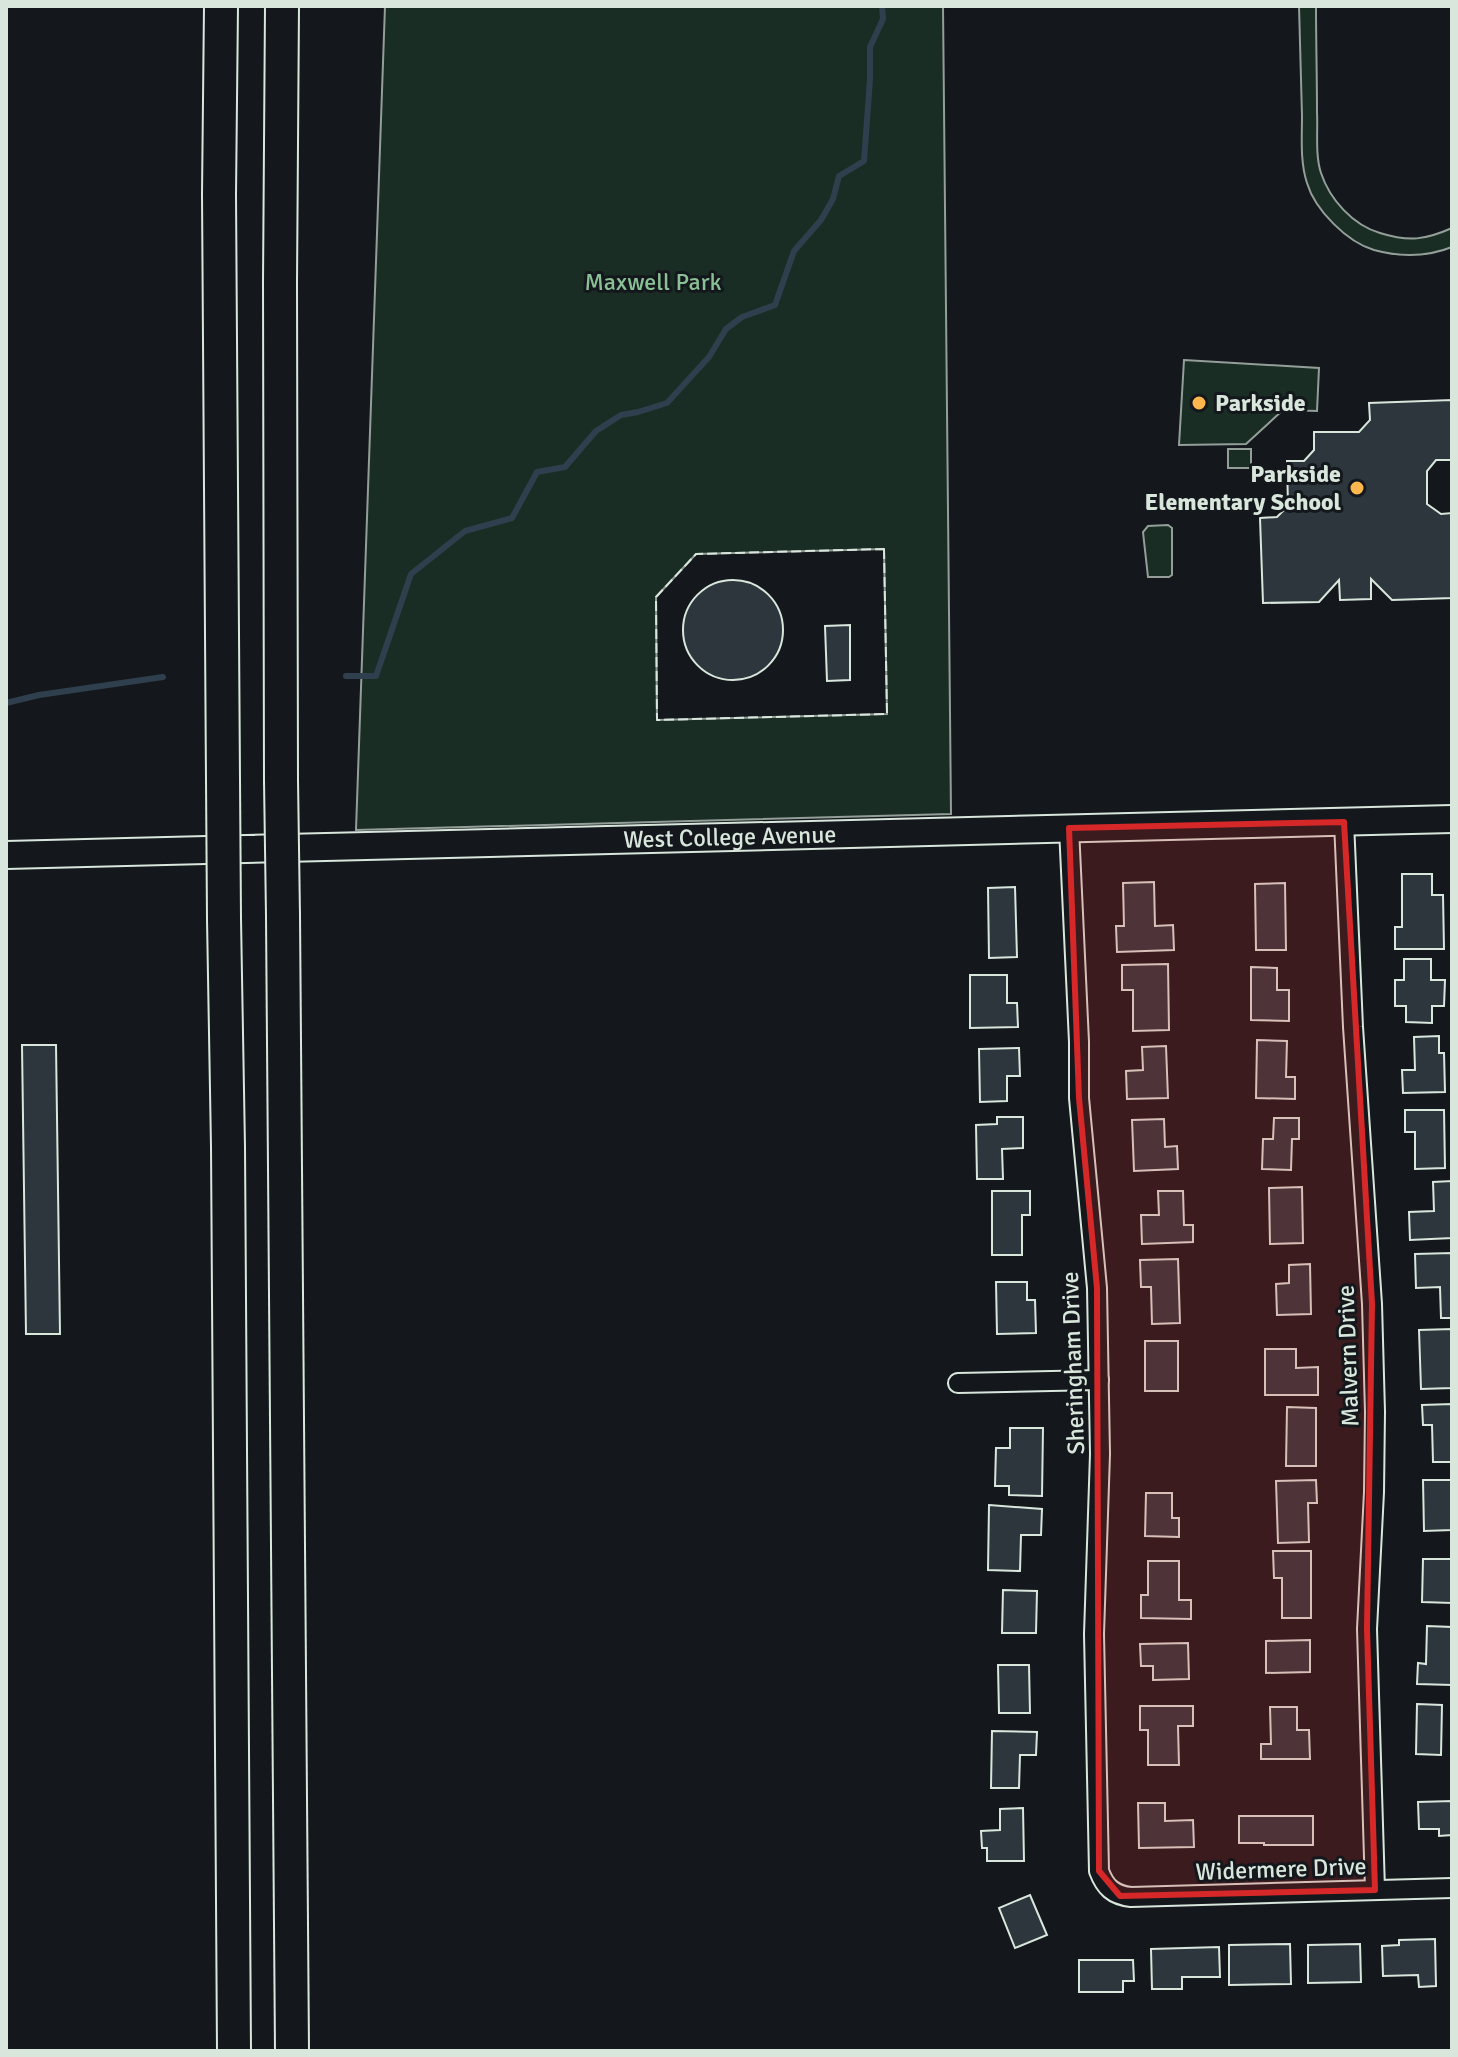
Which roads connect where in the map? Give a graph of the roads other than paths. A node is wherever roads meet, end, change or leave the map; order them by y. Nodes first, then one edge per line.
1 (221, 6) edge
2 (282, 6) edge
3 (1452, 819) edge
4 (1344, 822) junction
5 (1069, 828) junction
6 (6, 855) edge
7 (1099, 1380) junction
8 (958, 1383) dead end
9 (1452, 1888) edge
10 (1375, 1890) junction
11 (1112, 1892) joint
12 (234, 2051) edge
13 (292, 2051) edge

1 - 12 highway, bridge
2 - 13 highway, bridge
3 - 4 main road, West College Avenue
4 - 5 main road, West College Avenue
4 - 10 street, Malvern Drive
5 - 6 main road, West College Avenue
5 - 7 street, Sheringham Drive
7 - 8 street
7 - 11 street, Sheringham Drive
9 - 10 street, Widermere Drive
10 - 11 street, Widermere Drive

